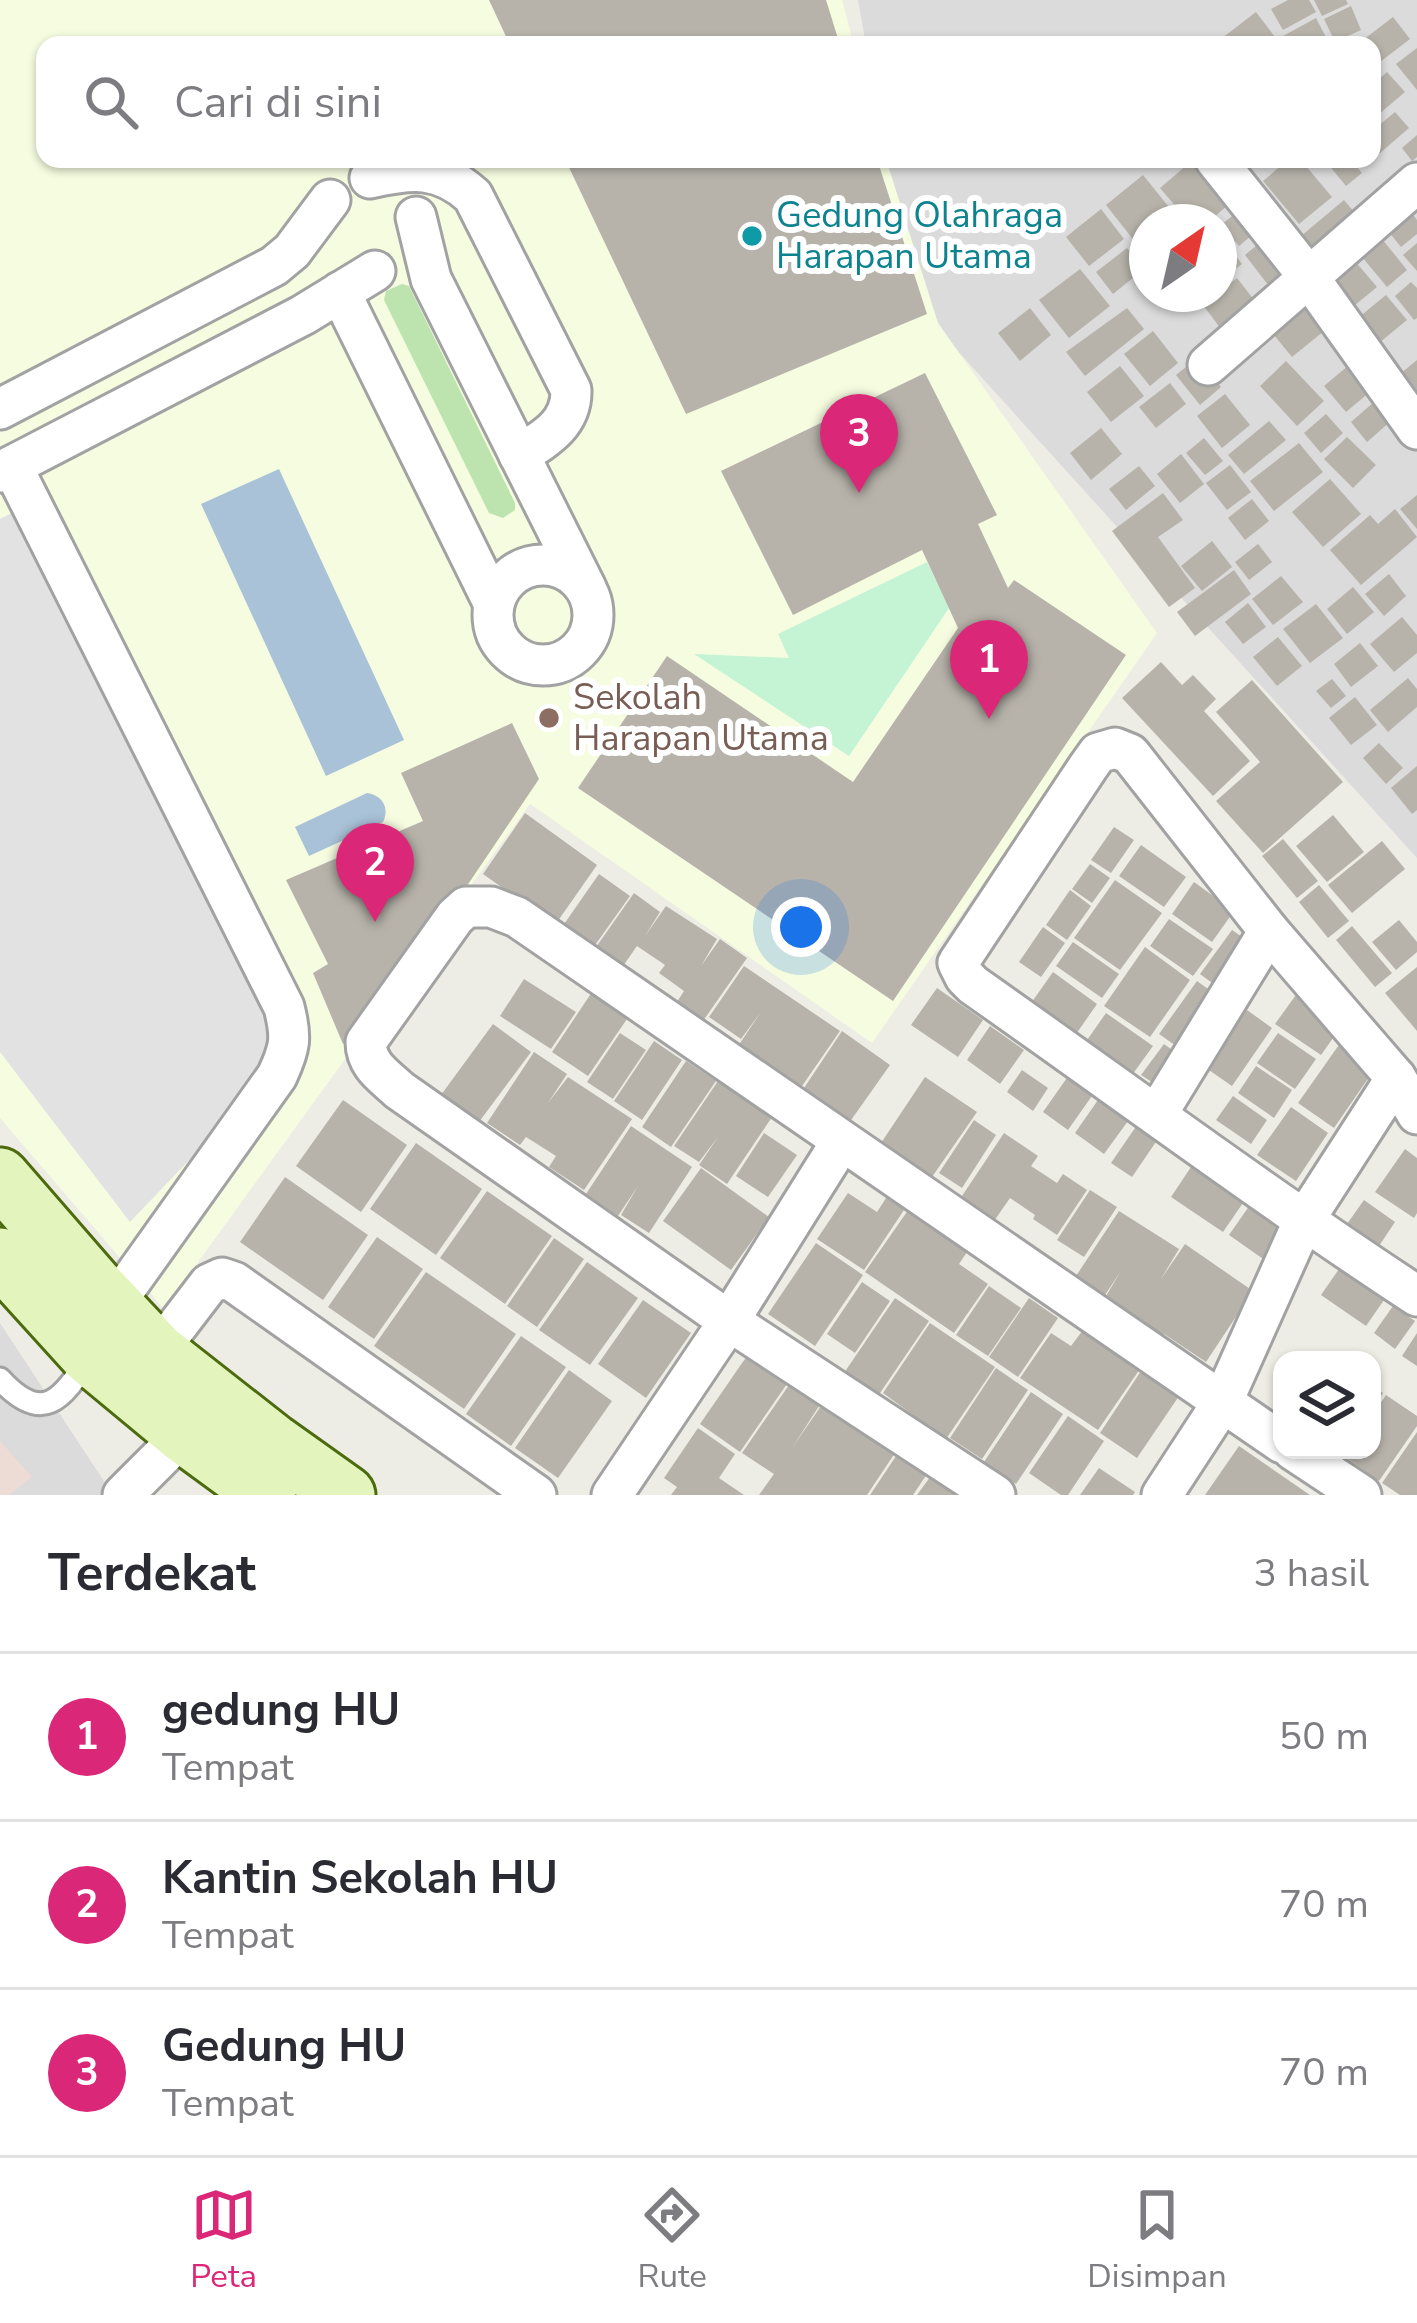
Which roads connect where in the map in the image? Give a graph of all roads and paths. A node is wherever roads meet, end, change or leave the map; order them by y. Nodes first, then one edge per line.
1 (1222, 168) edge
2 (352, 182) edge
3 (1417, 183) edge
4 (416, 217) junction
5 (375, 271) junction
6 (1308, 276) junction
7 (340, 292) junction
8 (1208, 365) dead end
9 (0, 409) edge
10 (1417, 428) edge
11 (519, 455) junction
12 (6, 469) edge
13 (586, 588) junction
14 (494, 602) junction
15 (1270, 932) junction
16 (1396, 1078) junction
17 (1157, 1114) junction
18 (1417, 1114) edge
19 (841, 1142) junction
20 (0, 1177) edge
21 (1303, 1222) junction
22 (0, 1257) edge
23 (1417, 1297) edge
24 (729, 1321) junction
25 (102, 1331) junction
26 (157, 1352) junction
27 (0, 1378) edge
28 (1222, 1402) junction
29 (184, 1434) junction
30 (1273, 1436) edge
31 (1307, 1459) edge
32 (250, 1491) edge
33 (127, 1494) edge
34 (346, 1495) edge
35 (536, 1495) edge
36 (612, 1495) edge
37 (995, 1495) edge
38 (1162, 1495) edge
39 (1361, 1495) edge

1 - 6 street
2 - 4 street
2 - 5 street
2 - 9 street
2 - 11 street
3 - 6 street
4 - 5 street
4 - 11 street
5 - 7 street
6 - 8 street
6 - 10 street
7 - 12 street
7 - 14 street
11 - 13 street
12 - 25 street
13 - 14 street
13 - 14 street
15 - 16 street
15 - 17 street
15 - 17 street
16 - 18 street
16 - 21 street
17 - 21 street
19 - 24 street
19 - 24 street
19 - 28 street
20 - 25 main road
21 - 23 street
21 - 28 street
22 - 25 main road
24 - 36 street
24 - 37 street
25 - 26 main road
25 - 27 lane
25 - 29 main road
26 - 34 main road
26 - 35 street
28 - 30 street
28 - 38 street
29 - 32 main road
29 - 33 street
31 - 39 street

